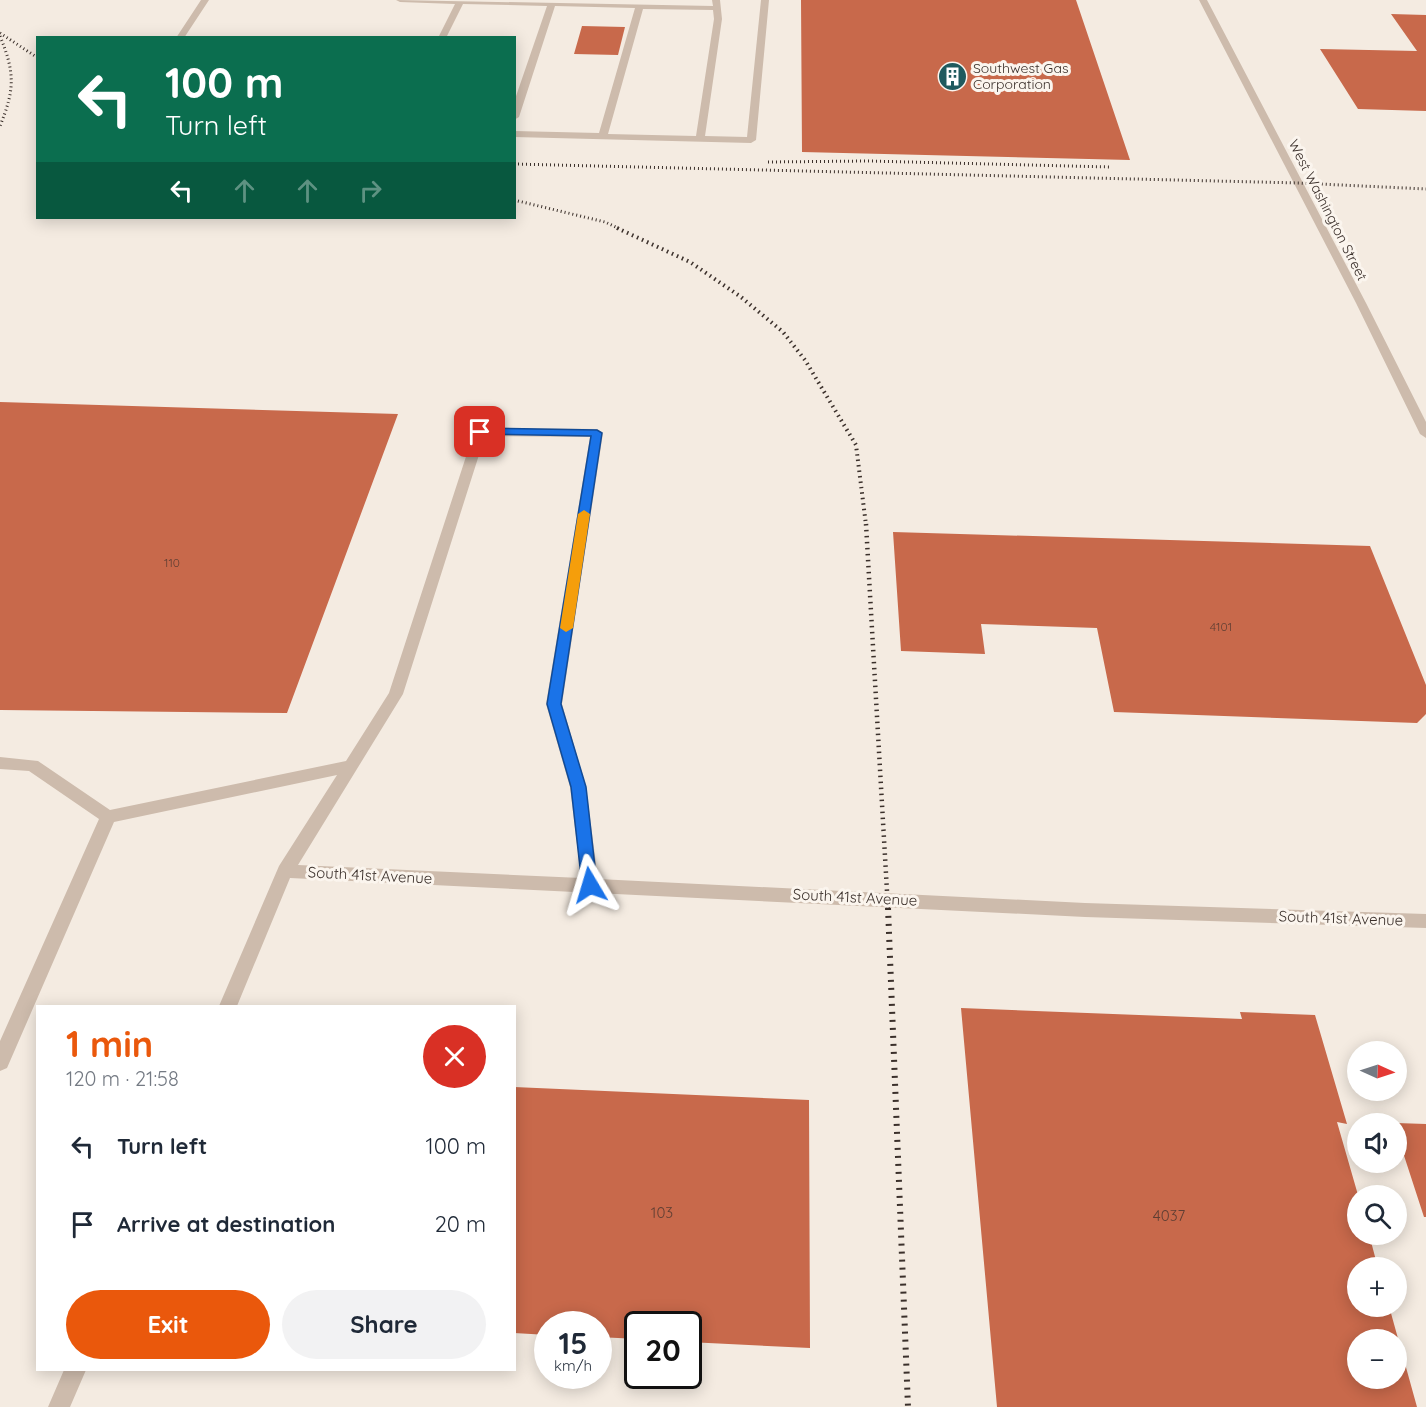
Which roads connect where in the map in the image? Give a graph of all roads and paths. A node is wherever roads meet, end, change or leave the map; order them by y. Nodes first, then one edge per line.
1 (205, 0) edge
2 (400, 0) edge
3 (765, 0) edge
4 (1203, 0) edge
5 (460, 2) edge
6 (552, 4) junction
7 (716, 4) edge
8 (640, 6) junction
9 (181, 36) edge
10 (443, 36) edge
11 (516, 111) edge
12 (516, 134) edge
13 (603, 136) junction
14 (700, 139) junction
15 (1426, 434) edge
16 (0, 763) edge
17 (352, 766) junction
18 (108, 817) junction
19 (285, 872) junction
20 (590, 885) junction
21 (1426, 921) edge
22 (228, 1005) edge
23 (0, 1062) edge
24 (75, 1371) edge
25 (59, 1407) edge

1 - 9 street
2 - 5 street
3 - 14 street
4 - 15 street, West Washington Street
5 - 6 street
5 - 10 street
6 - 8 street
6 - 11 street
7 - 8 street
7 - 14 street
8 - 13 street
12 - 13 street
13 - 14 street
16 - 18 street
17 - 18 street
17 - 19 street
17 - 20 street
18 - 23 street
19 - 20 street, South 41st Avenue
19 - 22 street
20 - 21 street, South 41st Avenue
24 - 25 street

